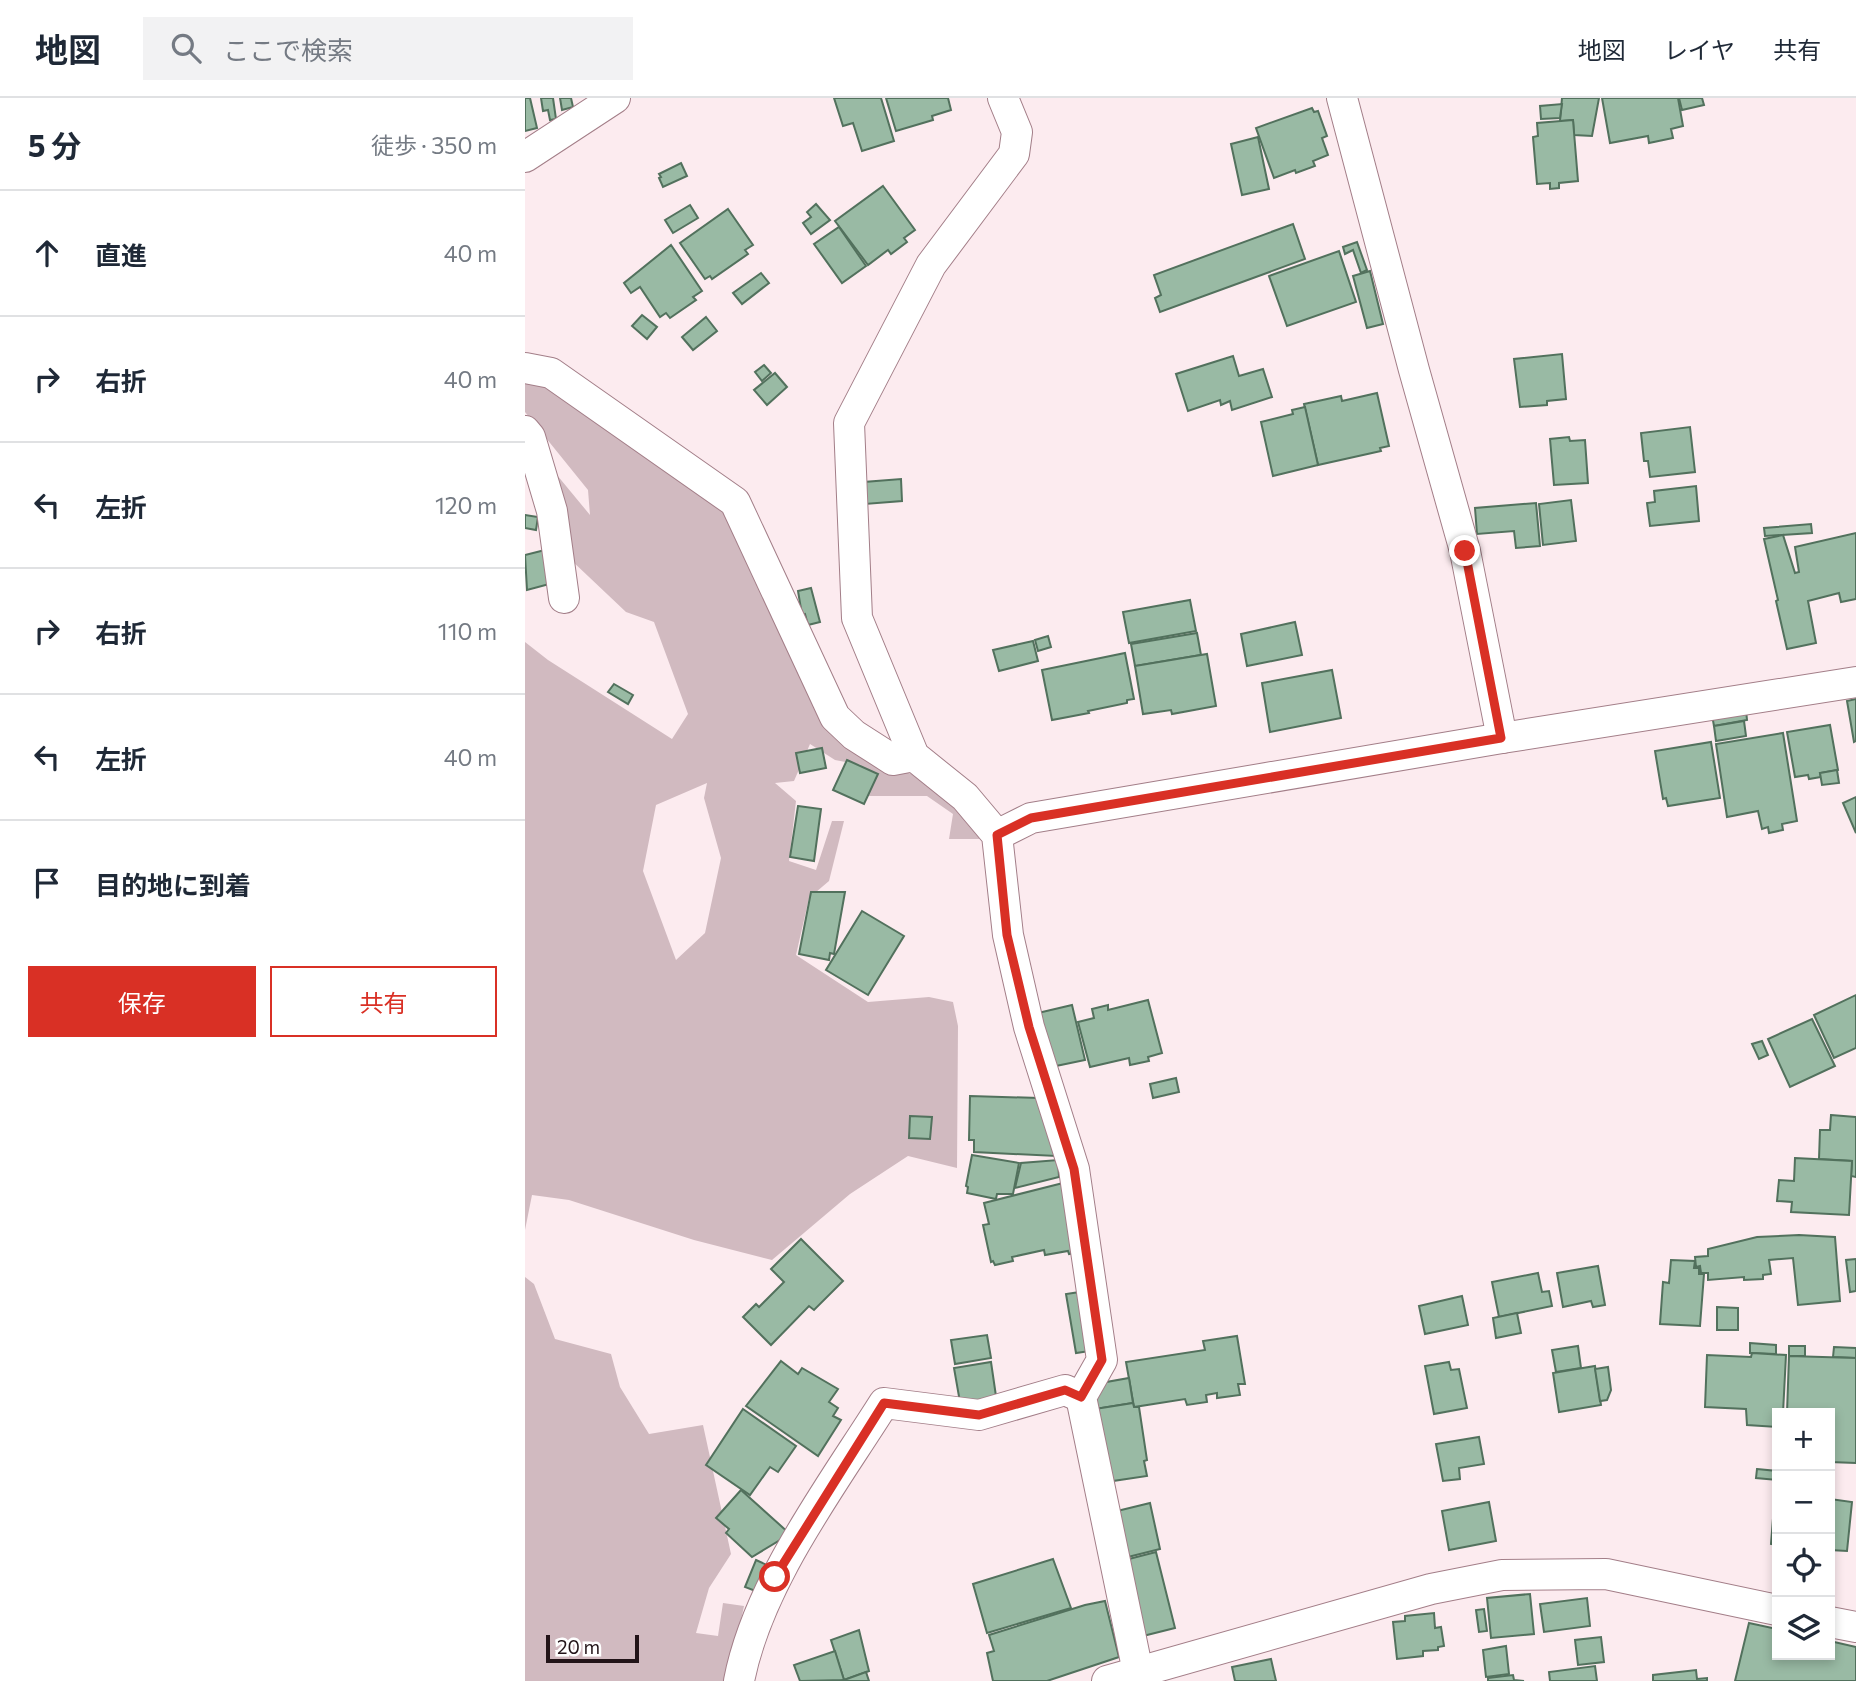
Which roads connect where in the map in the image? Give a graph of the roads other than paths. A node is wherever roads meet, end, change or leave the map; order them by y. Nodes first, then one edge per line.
1 (615, 98) edge
2 (1003, 98) edge
3 (1342, 98) edge
4 (525, 157) edge
5 (525, 368) edge
6 (525, 431) edge
7 (564, 598) dead end
8 (1856, 682) edge
9 (1501, 738) junction
10 (914, 756) junction
11 (997, 835) junction
12 (1081, 1397) junction
13 (1772, 1610) edge
14 (1835, 1623) edge
15 (1856, 1627) edge
16 (1138, 1672) junction
17 (739, 1681) edge
18 (1107, 1681) edge
19 (1179, 1681) edge

1 - 4 street
2 - 10 street
3 - 9 street
5 - 10 street
6 - 7 street
8 - 9 street
9 - 11 street
10 - 11 street
11 - 12 street
12 - 16 street
12 - 17 street
13 - 16 street
14 - 15 street
16 - 18 street
16 - 19 street

